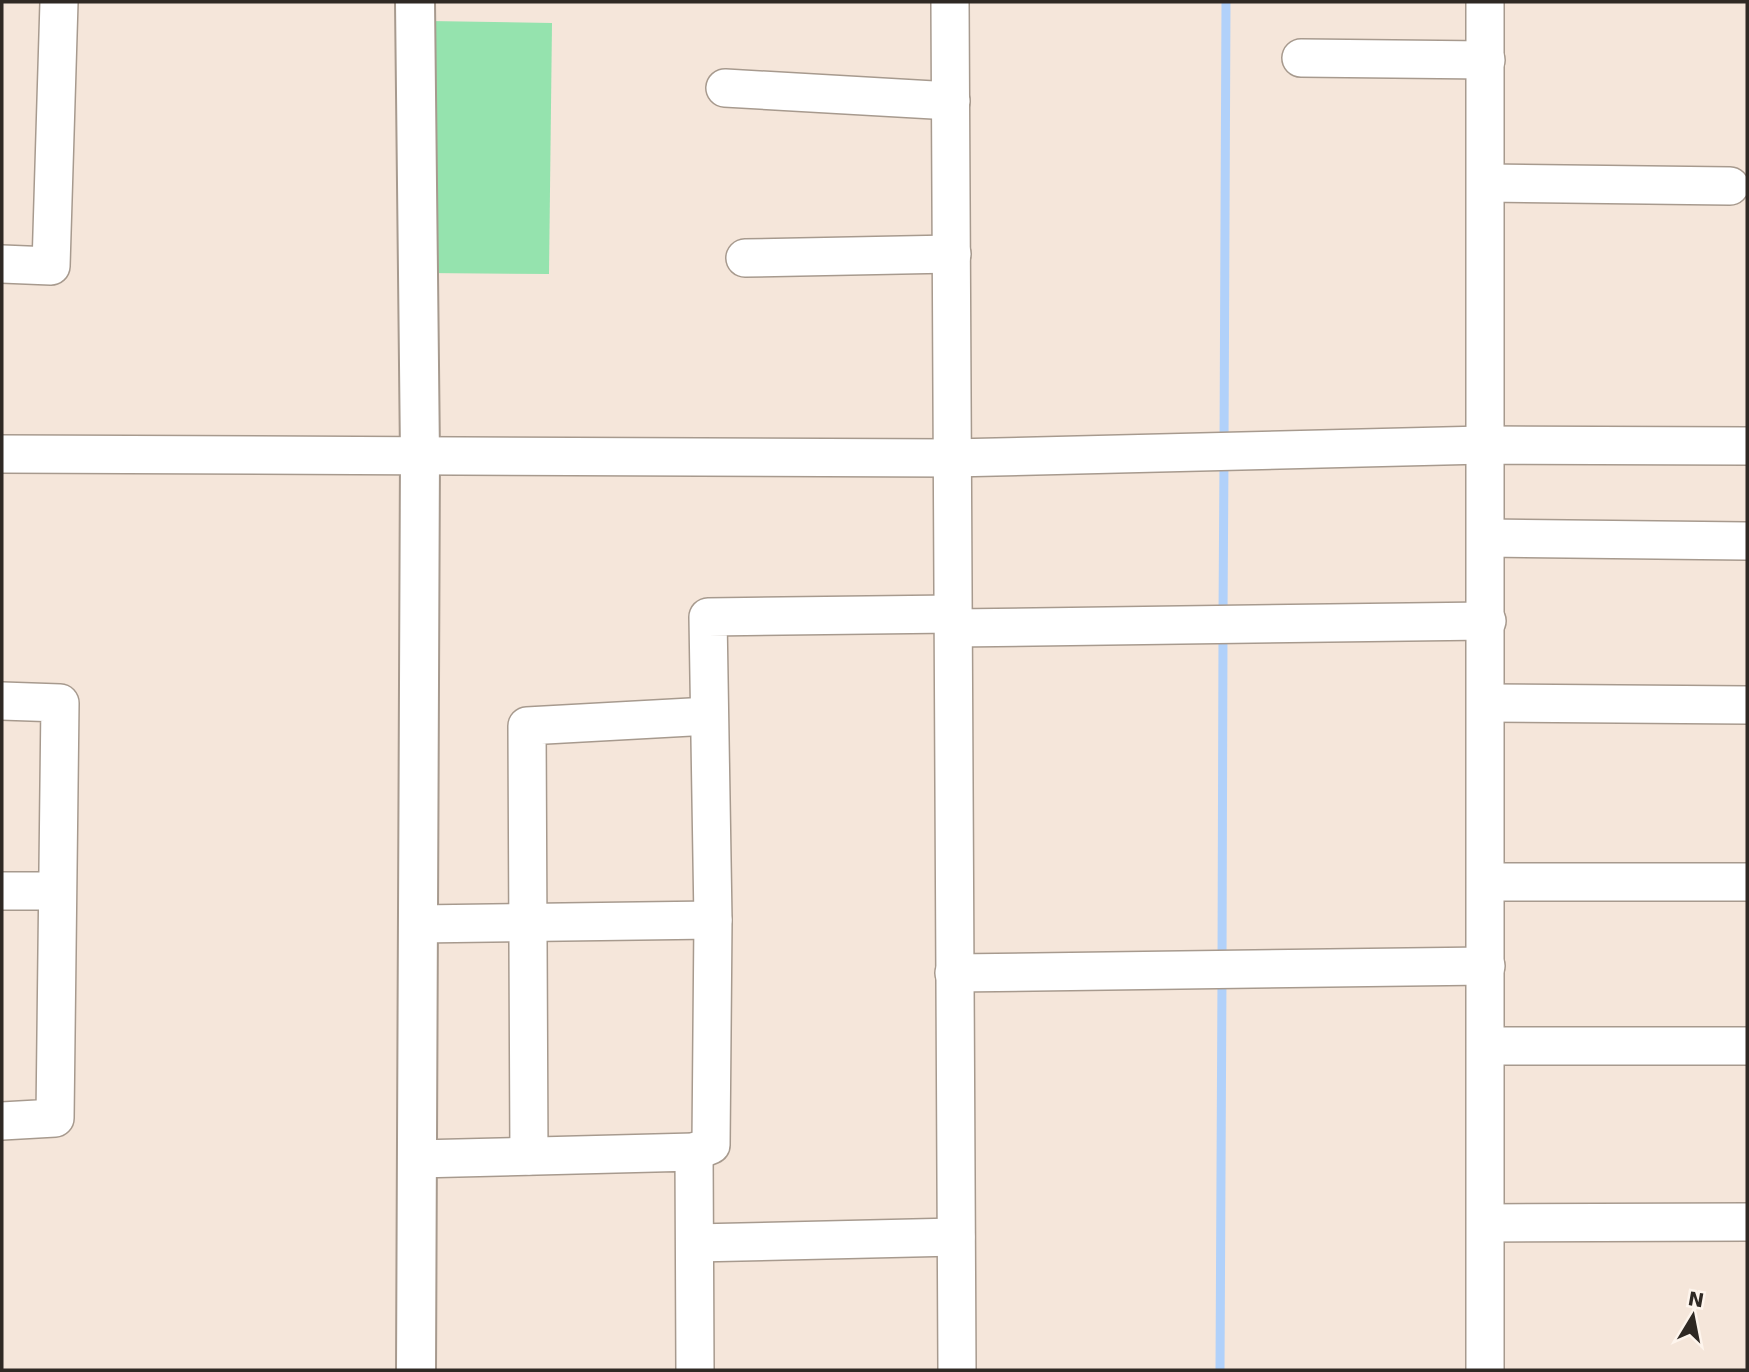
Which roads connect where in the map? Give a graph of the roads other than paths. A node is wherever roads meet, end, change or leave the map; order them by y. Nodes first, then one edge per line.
1 (59, 2) edge
2 (415, 2) edge
3 (950, 2) edge
4 (1485, 2) edge
5 (1301, 58) dead end
6 (1486, 61) junction
7 (725, 88) dead end
8 (951, 101) junction
9 (1487, 183) junction
10 (1730, 186) dead end
11 (952, 254) junction
12 (745, 258) dead end
13 (2, 264) edge
14 (1484, 445) junction
15 (1747, 446) edge
16 (2, 454) edge
17 (420, 455) junction
18 (953, 458) junction
19 (1487, 538) junction
20 (1746, 541) edge
21 (953, 621) junction
22 (1487, 621) junction
23 (2, 701) edge
24 (1487, 703) junction
25 (1747, 705) edge
26 (709, 716) junction
27 (1486, 882) junction
28 (1747, 882) edge
29 (2, 891) edge
30 (57, 891) junction
31 (529, 920) junction
32 (713, 920) junction
33 (418, 924) junction
34 (1486, 965) junction
35 (954, 973) junction
36 (1486, 1046) junction
37 (1747, 1046) edge
38 (2, 1121) edge
39 (694, 1152) junction
40 (528, 1156) junction
41 (417, 1159) junction
42 (1747, 1222) edge
43 (1486, 1223) junction
44 (956, 1237) junction
45 (695, 1243) junction
46 (416, 1370) edge
47 (695, 1370) edge
48 (957, 1370) edge
49 (1485, 1370) edge

1 - 13 street
2 - 17 street
3 - 8 street
4 - 6 street
5 - 6 street
6 - 9 street
7 - 8 street
8 - 11 street
9 - 10 street
9 - 14 street
11 - 12 street
11 - 18 street
14 - 15 street
14 - 18 street
14 - 19 street
16 - 17 street
17 - 18 street
17 - 33 street
18 - 21 street
19 - 20 street
19 - 22 street
21 - 22 street
21 - 26 street
21 - 35 street
22 - 24 street
23 - 30 street
24 - 25 street
24 - 27 street
26 - 31 street
26 - 32 street
27 - 28 street
27 - 34 street
29 - 30 street
30 - 38 street
31 - 32 street
31 - 33 street
31 - 40 street
32 - 39 street
33 - 41 street
34 - 35 street
34 - 36 street
35 - 44 street
36 - 37 street
36 - 43 street
39 - 40 street
39 - 45 street
40 - 41 street
41 - 46 street
42 - 43 street
43 - 49 street
44 - 45 street
44 - 48 street
45 - 47 street

